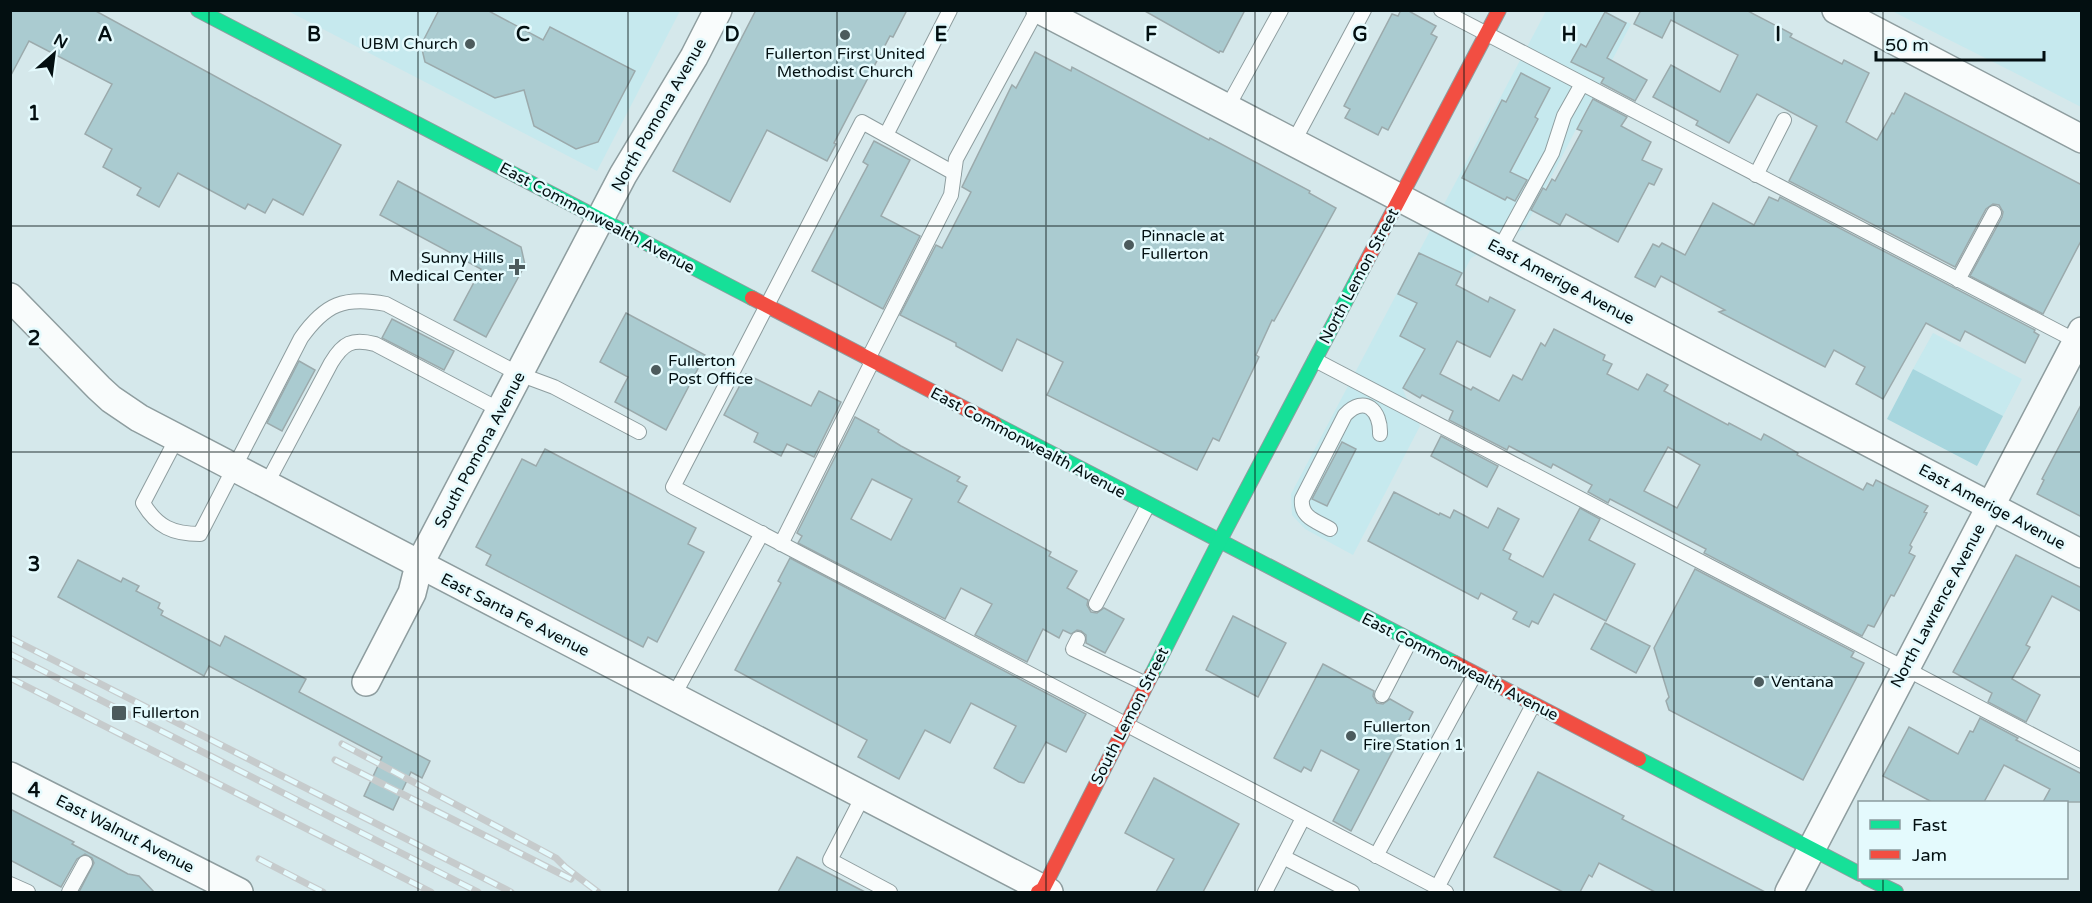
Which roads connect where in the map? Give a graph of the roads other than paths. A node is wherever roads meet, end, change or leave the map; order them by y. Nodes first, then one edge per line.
1 (198, 10) edge
2 (718, 10) edge
3 (950, 10) edge
4 (1038, 10) edge
5 (1281, 10) edge
6 (1364, 10) edge
7 (1441, 10) edge
8 (1499, 10) edge
9 (1836, 10) edge
10 (1486, 34) junction
11 (1582, 84) junction
12 (1227, 108) junction
13 (1784, 120) dead end
14 (886, 135) junction
15 (2082, 139) edge
16 (1293, 143) junction
17 (954, 173) junction
18 (1756, 175) junction
19 (1400, 198) junction
20 (1994, 213) dead end
21 (600, 220) junction
22 (1499, 250) junction
23 (1958, 280) junction
24 (10, 297) edge
25 (766, 306) junction
26 (2080, 339) edge
27 (1315, 360) junction
28 (870, 361) junction
29 (519, 374) junction
30 (500, 410) junction
31 (639, 432) dead end
32 (1380, 434) dead end
33 (177, 438) junction
34 (233, 467) junction
35 (266, 485) junction
36 (1148, 505) junction
37 (1990, 507) junction
38 (1330, 529) dead end
39 (762, 533) junction
40 (1219, 542) junction
41 (781, 544) junction
42 (2082, 554) edge
43 (419, 565) junction
44 (1096, 604) dead end
45 (1078, 639) dead end
46 (1410, 641) junction
47 (1905, 668) junction
48 (1474, 674) junction
49 (366, 682) dead end
50 (1146, 684) junction
51 (1382, 695) dead end
52 (673, 697) junction
53 (1533, 705) junction
54 (1126, 724) junction
55 (2082, 761) edge
56 (10, 776) edge
57 (863, 796) junction
58 (1303, 818) junction
59 (1812, 849) junction
60 (1283, 856) junction
61 (1376, 856) junction
62 (85, 863) dead end
63 (1858, 873) edge
64 (1869, 879) edge
65 (10, 884) edge
66 (1441, 890) edge
67 (28, 892) edge
68 (69, 892) edge
69 (239, 892) edge
70 (890, 892) edge
71 (1043, 892) edge
72 (1264, 892) edge
73 (1352, 892) edge
74 (1789, 892) edge
75 (1896, 892) edge

1 - 21 main road, East Commonwealth Avenue
2 - 21 street, North Pomona Avenue
3 - 14 lane
4 - 12 street, East Amerige Avenue
4 - 17 lane
5 - 12 lane
6 - 16 lane
7 - 10 lane
8 - 10 main road, North Lemon Street
9 - 15 street
10 - 11 lane
10 - 19 main road, North Lemon Street
11 - 18 lane
11 - 22 lane
12 - 16 street, East Amerige Avenue
13 - 18 lane
14 - 17 lane
14 - 25 lane
16 - 19 street, East Amerige Avenue
17 - 28 lane
18 - 23 lane
19 - 22 street, East Amerige Avenue
19 - 27 main road, North Lemon Street
20 - 23 lane
21 - 25 main road, East Commonwealth Avenue
21 - 29 street, South Pomona Avenue
22 - 37 street, East Amerige Avenue
23 - 26 lane
24 - 33 street, East Santa Fe Avenue
25 - 28 main road, East Commonwealth Avenue
25 - 39 lane
26 - 37 street, North Lawrence Avenue
27 - 40 main road, North Lemon Street
27 - 47 lane
28 - 36 main road, East Commonwealth Avenue
28 - 41 lane
29 - 30 street, South Pomona Avenue
29 - 31 lane
29 - 34 lane
30 - 35 lane
30 - 43 street, South Pomona Avenue
32 - 38 lane
33 - 34 street, East Santa Fe Avenue
33 - 34 lane
34 - 35 street, East Santa Fe Avenue
35 - 43 street, East Santa Fe Avenue
36 - 40 main road, East Commonwealth Avenue
36 - 44 lane
37 - 42 street, East Amerige Avenue
37 - 47 street, North Lawrence Avenue
39 - 41 lane
39 - 52 lane
40 - 46 main road, East Commonwealth Avenue
40 - 50 main road, South Lemon Street
41 - 54 lane
43 - 49 street, South Pomona Avenue
43 - 52 street, East Santa Fe Avenue
45 - 50 lane
46 - 48 main road, East Commonwealth Avenue
46 - 51 lane
47 - 55 lane
47 - 59 street, North Lawrence Avenue
48 - 53 main road, East Commonwealth Avenue
48 - 61 lane
50 - 54 main road, South Lemon Street
52 - 57 street, East Santa Fe Avenue
53 - 59 main road, East Commonwealth Avenue
53 - 66 lane
54 - 58 lane
54 - 71 main road, South Lemon Street
56 - 69 street, East Walnut Avenue
57 - 70 lane
57 - 71 street, East Santa Fe Avenue
58 - 60 lane
58 - 61 lane
59 - 63 main road, East Commonwealth Avenue
59 - 74 street, North Lawrence Avenue
60 - 72 lane
60 - 73 lane
61 - 66 lane
62 - 68 lane
64 - 75 main road
65 - 67 lane

